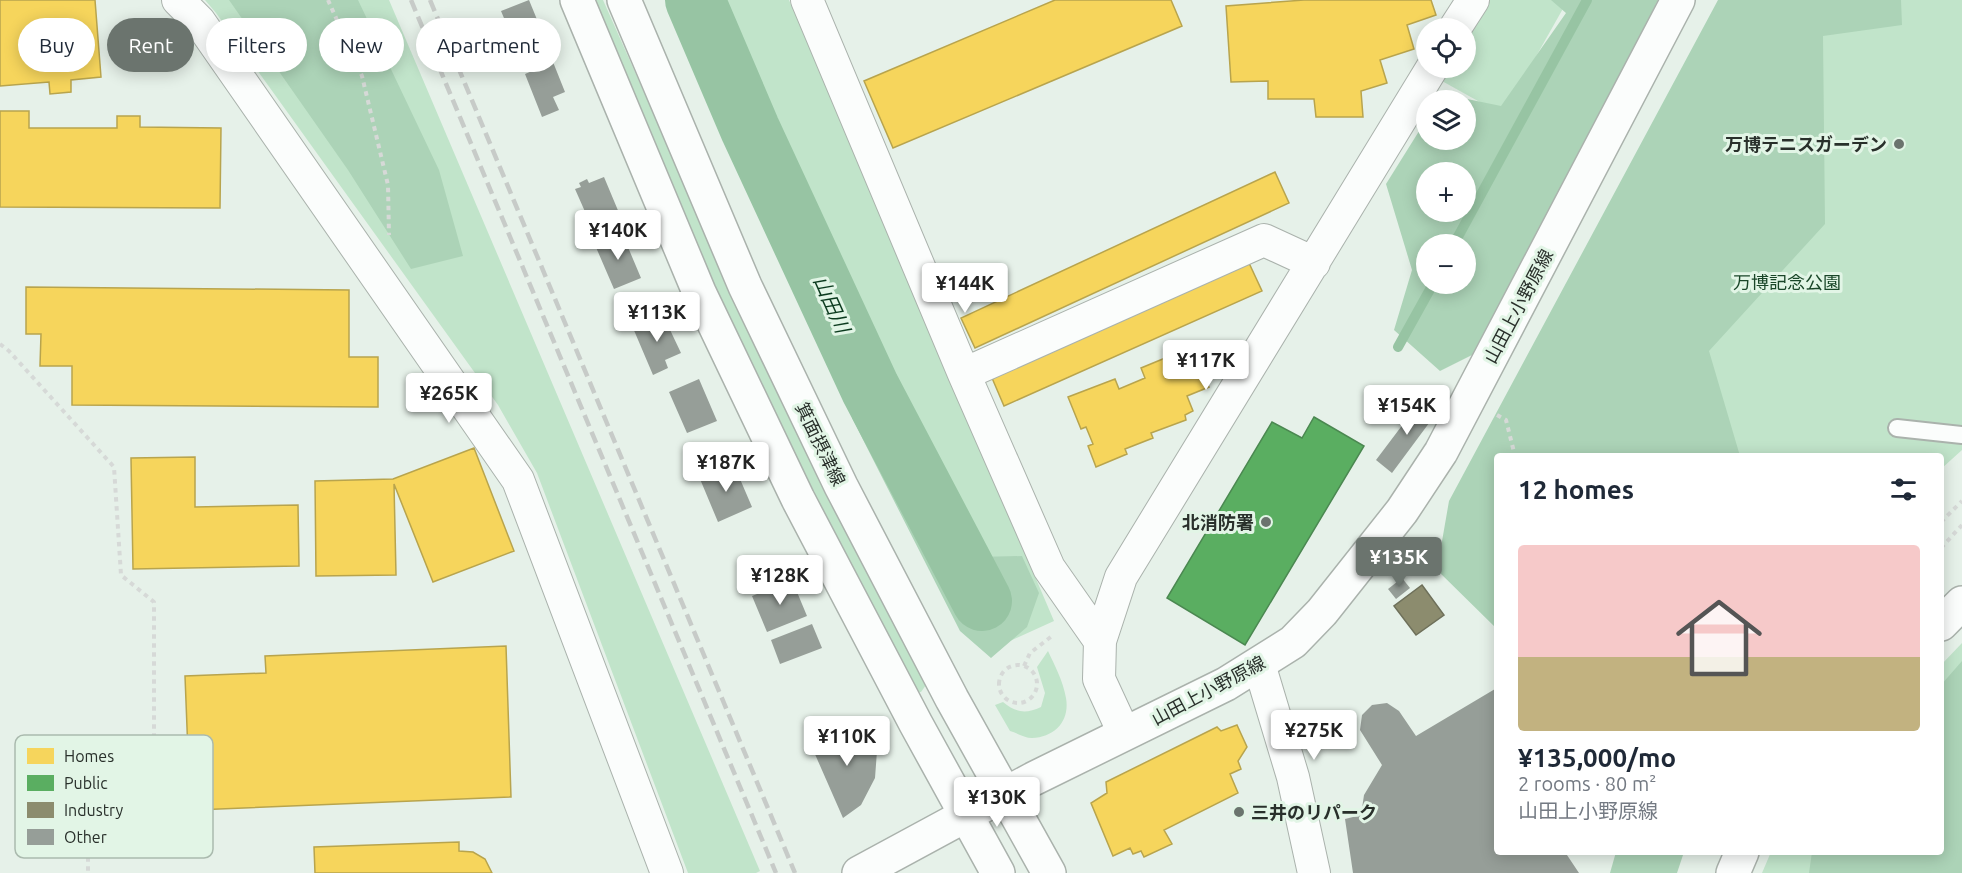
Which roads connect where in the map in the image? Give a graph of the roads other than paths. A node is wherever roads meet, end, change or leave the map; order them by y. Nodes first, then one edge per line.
1 (178, 0) edge
2 (577, 0) edge
3 (624, 0) edge
4 (807, 0) edge
5 (1473, 0) edge
6 (1678, 0) edge
7 (1461, 18) edge
8 (1426, 78) edge
9 (1314, 262) junction
10 (964, 374) junction
11 (1897, 428) dead end
12 (1962, 435) edge
13 (1962, 603) edge
14 (1944, 621) edge
15 (1100, 641) junction
16 (1259, 664) junction
17 (1124, 733) junction
18 (1004, 795) junction
19 (966, 815) junction
20 (1741, 855) edge
21 (667, 873) edge
22 (859, 873) edge
23 (998, 873) edge
24 (1049, 873) edge
25 (1314, 873) edge
26 (1734, 873) edge

1 - 21 street
2 - 19 main road
3 - 18 main road, 箕面摂津線
4 - 10 street
5 - 7 street
6 - 16 main road, 山田上小野原線
8 - 9 street
9 - 10 street
9 - 15 street
10 - 15 street
11 - 12 lane
13 - 14 main road
15 - 17 street
16 - 17 main road, 山田上小野原線
16 - 25 street
17 - 18 main road, 山田上小野原線
18 - 19 main road, 山田上小野原線
18 - 24 main road, 箕面摂津線
19 - 22 main road, 山田上小野原線
19 - 23 main road
20 - 26 main road

